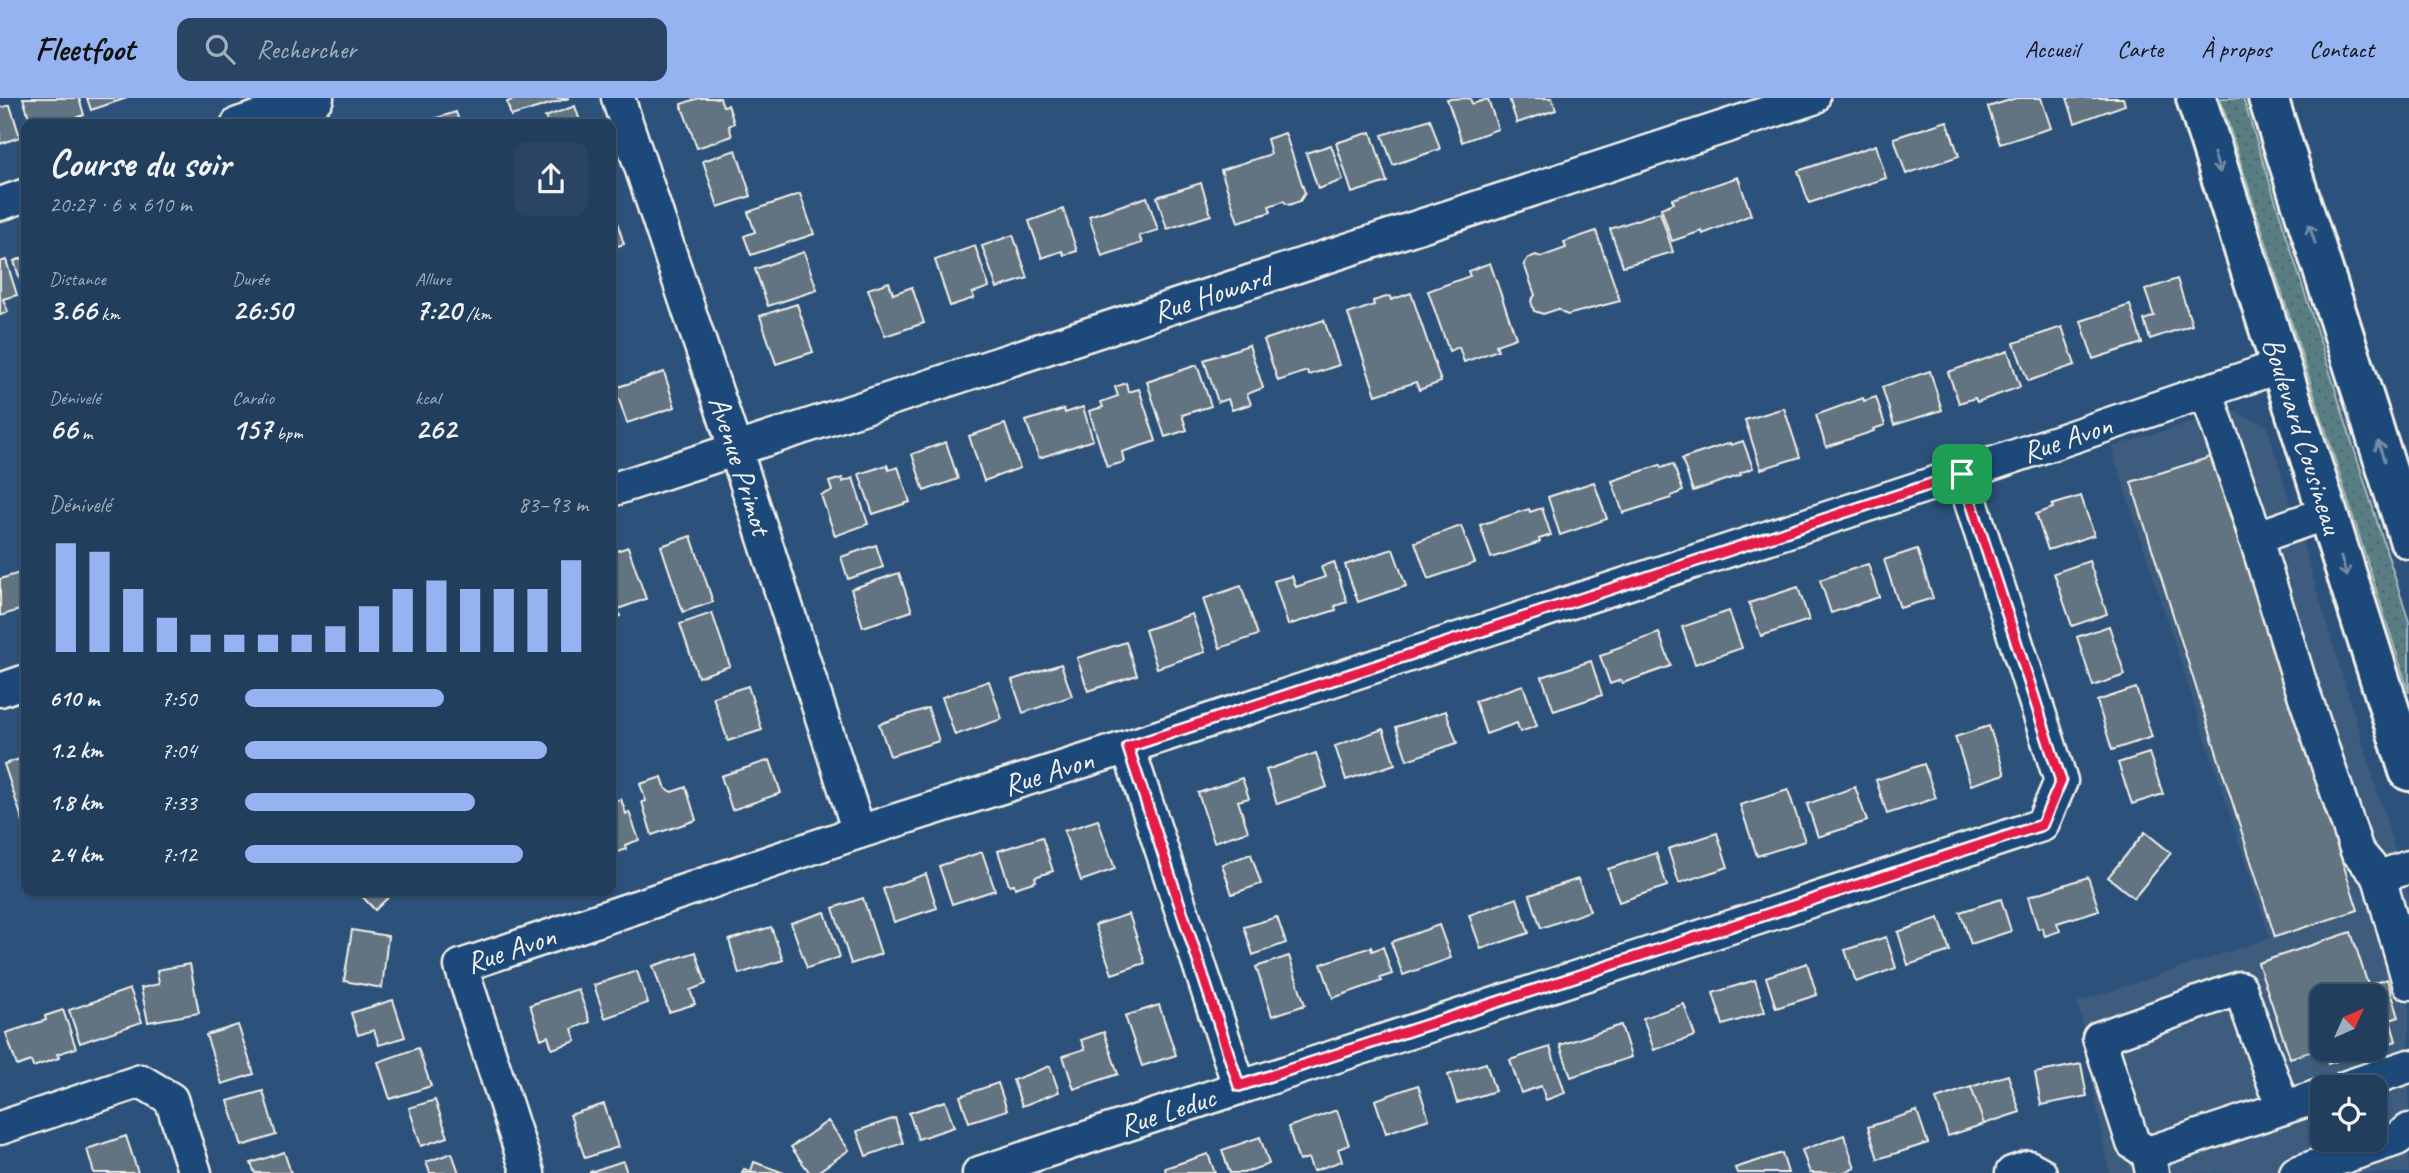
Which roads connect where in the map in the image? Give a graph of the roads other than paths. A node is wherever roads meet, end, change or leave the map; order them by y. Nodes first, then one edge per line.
1 (317, 98) edge
2 (618, 98) edge
3 (1813, 98) edge
4 (2196, 98) edge
5 (2268, 98) edge
6 (253, 119) edge
7 (21, 197) edge
8 (0, 204) edge
9 (2281, 366) junction
10 (2206, 391) junction
11 (735, 448) junction
12 (1962, 474) junction
13 (616, 487) edge
14 (2327, 513) junction
15 (2255, 538) junction
16 (2409, 539) edge
17 (21, 683) edge
18 (0, 690) edge
19 (1128, 747) junction
20 (2409, 771) edge
21 (859, 832) junction
22 (2409, 867) edge
23 (2379, 877) junction
24 (2409, 983) edge
25 (2409, 1066) edge
26 (2382, 1075) edge
27 (1239, 1086) junction
28 (2310, 1099) edge
29 (2283, 1108) junction
30 (0, 1128) edge
31 (2403, 1135) edge
32 (2150, 1163) edge
33 (195, 1173) edge
34 (527, 1173) edge
35 (979, 1173) edge
36 (2296, 1173) edge

1 - 6 street
2 - 11 street, Avenue Primot
3 - 11 street, Rue Howard
4 -> 9 main road, Boulevard Cousineau
16 -> 5 main road
7 - 8 street
9 - 10 street, Rue Avon
9 - 14 main road, Boulevard Cousineau
10 - 12 street, Rue Avon
10 - 15 street
11 - 13 street, Rue Howard
11 - 21 street, Avenue Primot
12 - 19 street, Rue Avon
12 - 27 street, Rue Leduc
14 - 15 street
14 -> 20 main road, Boulevard Cousineau
15 - 23 street
17 - 18 street
19 - 21 street, Rue Avon
19 - 27 street
21 - 34 street, Rue Avon
22 - 23 street
23 - 24 street
25 - 26 street
27 - 35 street, Rue Leduc
28 - 29 street
29 - 32 street
29 - 32 street
30 - 33 street
31 - 36 street

